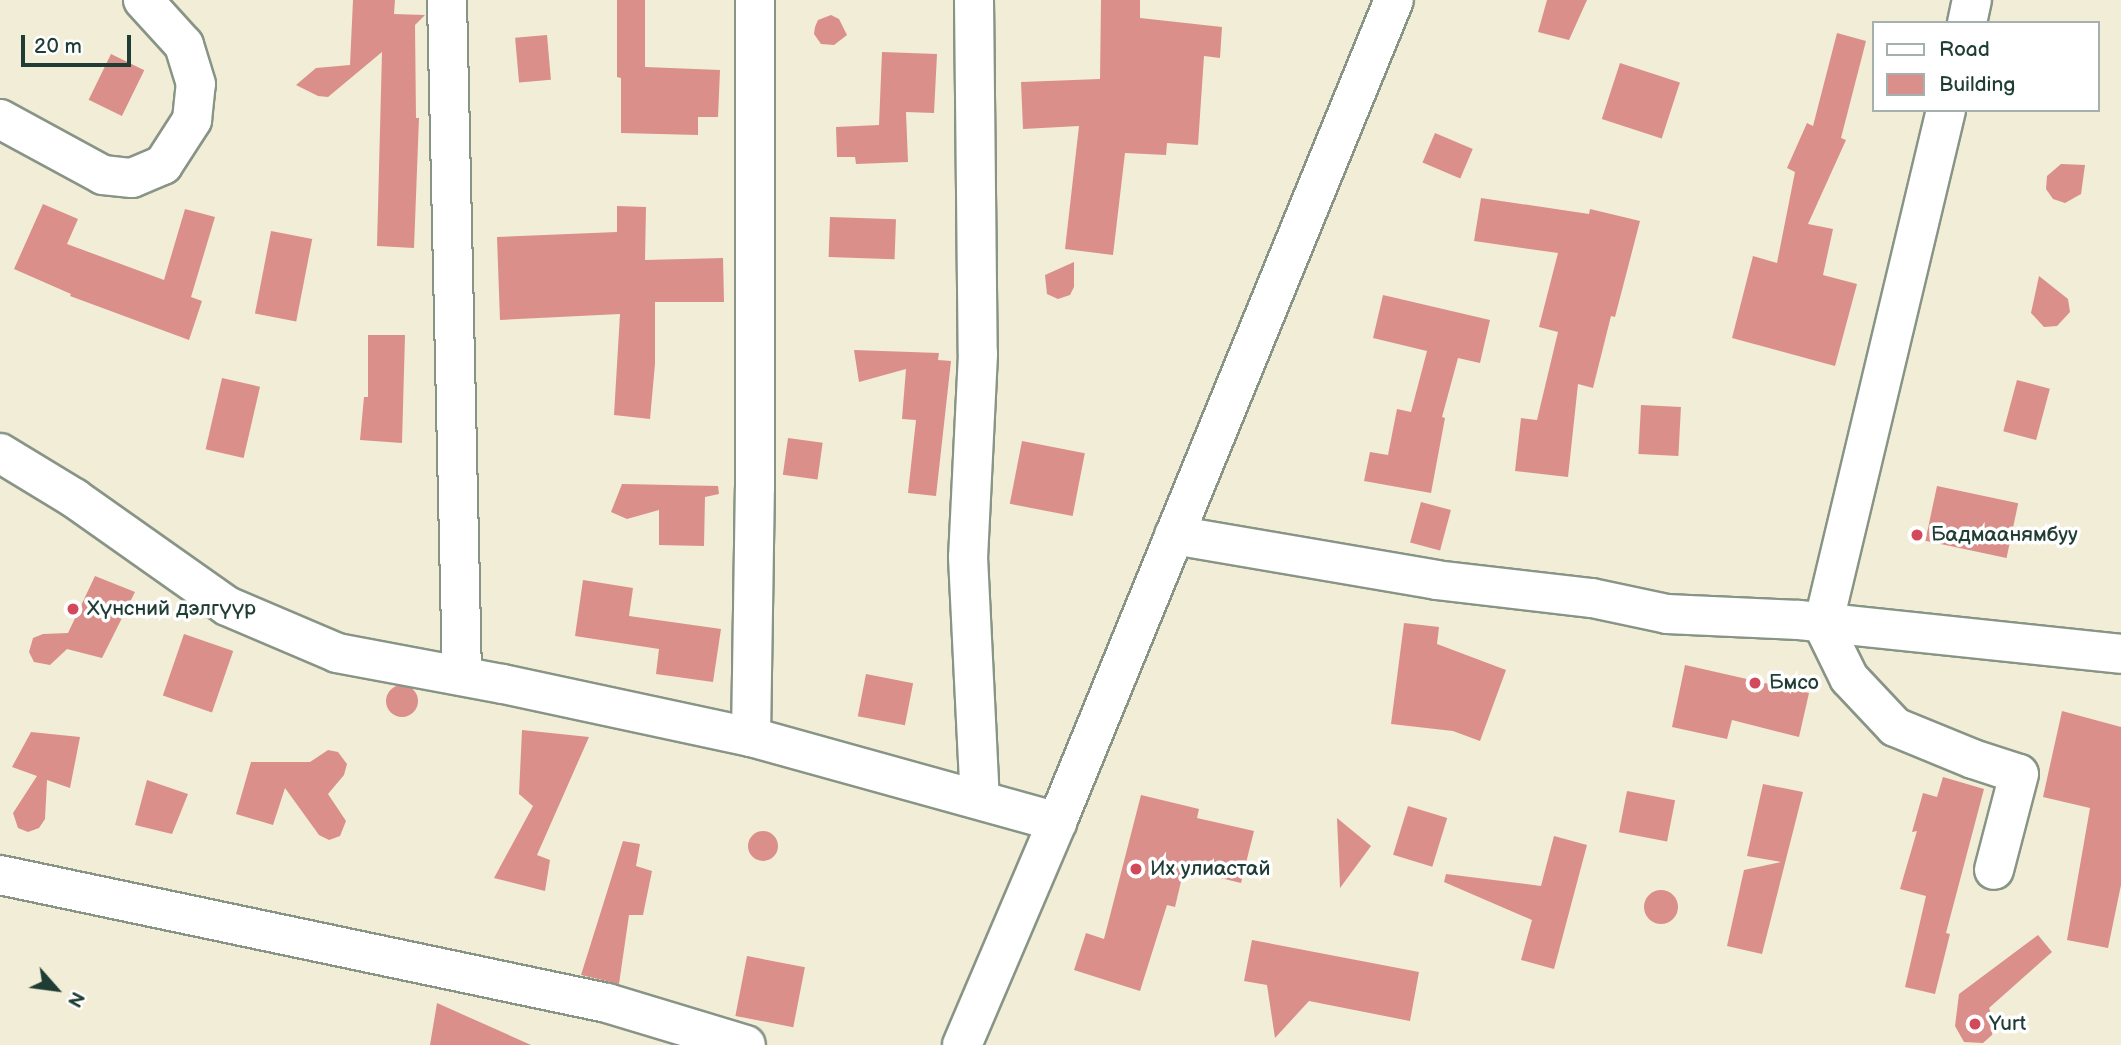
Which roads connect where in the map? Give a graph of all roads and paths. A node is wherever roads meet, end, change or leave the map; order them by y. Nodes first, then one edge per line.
1 (143, 0) edge
2 (447, 0) edge
3 (755, 0) edge
4 (974, 0) edge
5 (1394, 0) edge
6 (1972, 0) edge
7 (1967, 21) edge
8 (1946, 112) edge
9 (0, 119) edge
10 (0, 453) edge
11 (1174, 535) junction
12 (1823, 625) junction
13 (2121, 654) edge
14 (462, 676) junction
15 (751, 737) junction
16 (980, 799) junction
17 (1057, 822) junction
18 (1994, 870) dead end
19 (0, 875) edge
20 (746, 1045) edge
21 (962, 1045) edge

1 - 9 street
2 - 14 street
3 - 15 street
4 - 16 street
5 - 11 street
6 - 7 street
8 - 12 street
10 - 14 street
11 - 12 street
11 - 17 street
12 - 13 street
12 - 18 street
14 - 15 street
15 - 16 street
16 - 17 street
17 - 21 street
19 - 20 street

